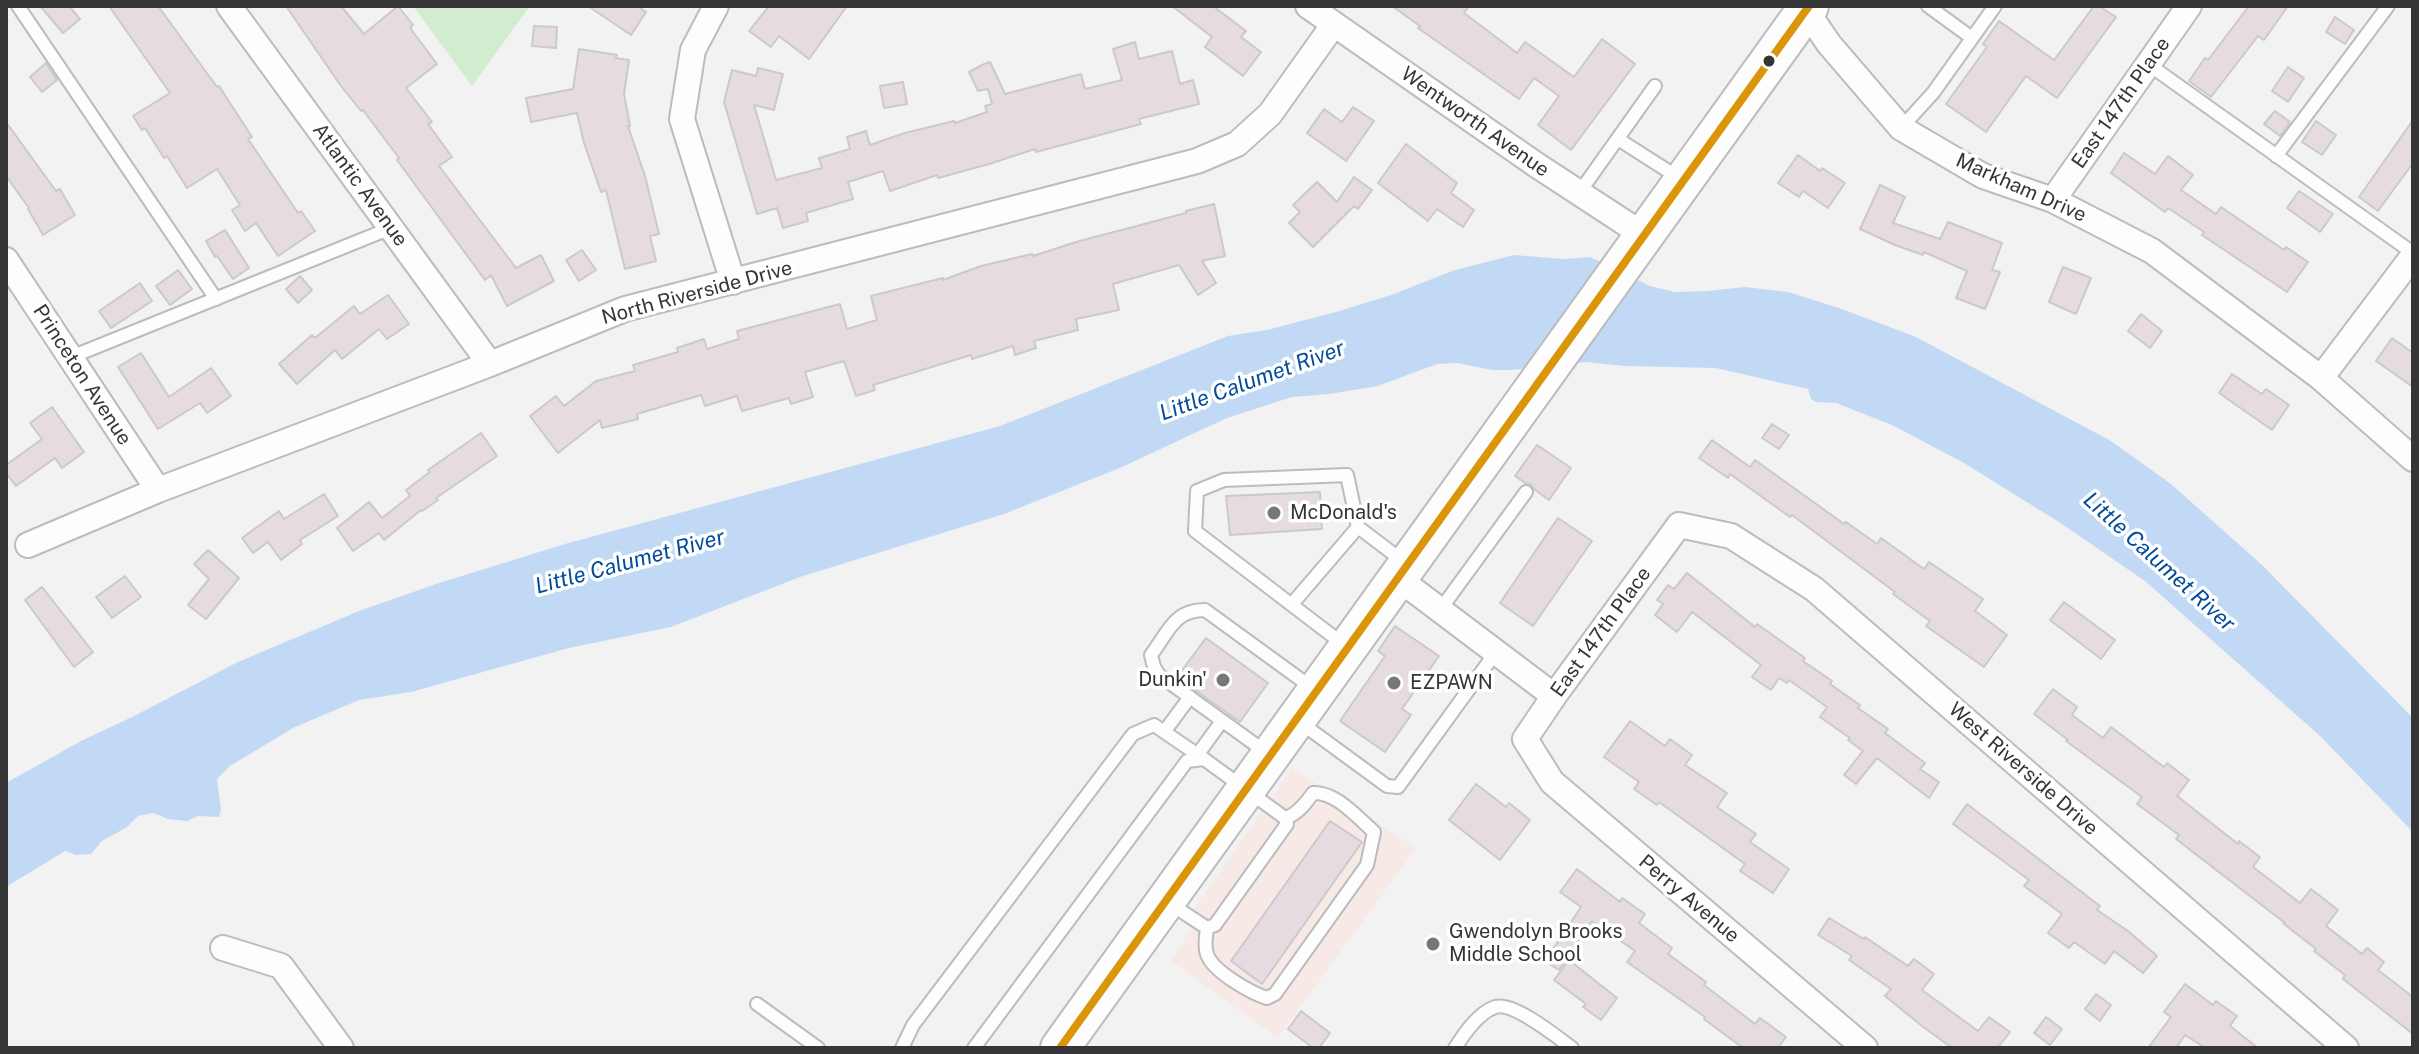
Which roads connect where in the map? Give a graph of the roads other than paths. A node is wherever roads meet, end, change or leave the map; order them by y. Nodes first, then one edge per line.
1 (18, 6) edge
2 (229, 6) edge
3 (716, 6) edge
4 (1308, 6) edge
5 (1928, 6) edge
6 (1995, 6) edge
7 (2189, 6) edge
8 (2388, 6) edge
9 (1806, 7) edge
10 (1334, 24) junction
11 (1972, 38) junction
12 (2148, 64) junction
13 (1655, 86) dead end
14 (1901, 128) junction
15 (1618, 139) junction
16 (2276, 156) junction
17 (1684, 181) junction
18 (1579, 193) junction
19 (2053, 200) junction
20 (391, 228) junction
21 (1640, 242) junction
22 (2413, 254) edge
23 (6, 260) edge
24 (733, 282) junction
25 (216, 299) junction
26 (71, 357) junction
27 (490, 364) junction
28 (2321, 378) junction
29 (2413, 459) edge
30 (158, 490) junction
31 (1526, 492) dead end
32 (1679, 525) joint
33 (1358, 527) junction
34 (28, 545) dead end
35 (1404, 572) junction
36 (1292, 604) junction
37 (1440, 610) junction
38 (1349, 648) junction
39 (1496, 652) junction
40 (1554, 696) junction
41 (1190, 697) junction
42 (1307, 706) junction
43 (1222, 721) junction
44 (1164, 732) junction
45 (1525, 739) joint
46 (1271, 756) junction
47 (1201, 757) junction
48 (1246, 790) junction
49 (1285, 818) junction
50 (1166, 901) junction
51 (1207, 928) junction
52 (223, 948) dead end
53 (757, 1004) dead end
54 (341, 1048) edge
55 (818, 1048) edge
56 (902, 1048) edge
57 (974, 1048) edge
58 (1060, 1048) edge
59 (1455, 1048) edge
60 (1572, 1048) edge
61 (1865, 1048) edge
62 (2346, 1048) edge

1 - 25 lane
2 - 20 street, Atlantic Avenue
3 - 24 street
4 - 10 street, Wentworth Avenue
5 - 11 lane
6 - 11 lane
7 - 12 street, East 147th Place
8 - 16 lane
9 - 14 street, Markham Drive
9 - 17 main road
10 - 18 street, Wentworth Avenue
10 - 24 street, North Riverside Drive
11 - 14 lane
12 - 16 lane
12 - 19 street, East 147th Place
13 - 15 lane
14 - 19 street, Markham Drive
15 - 17 lane
15 - 18 lane
16 - 22 lane
17 - 21 main road
18 - 21 street, Wentworth Avenue
19 - 28 street, Markham Drive
20 - 25 lane
20 - 27 street, Atlantic Avenue
21 - 35 main road
22 - 28 street
23 - 26 street, Princeton Avenue
24 - 27 street, North Riverside Drive
25 - 26 lane
26 - 30 street, Princeton Avenue
27 - 30 street, North Riverside Drive
28 - 29 street, Markham Drive
30 - 34 street, North Riverside Drive
31 - 37 lane
32 - 40 street, East 147th Place
32 - 62 street, West Riverside Drive
33 - 35 lane
33 - 36 lane
33 - 36 lane
35 - 37 street
35 - 38 main road
36 - 38 lane
37 - 39 street
38 - 42 main road
39 - 40 street
39 - 42 lane
40 - 45 street, East 147th Place
41 - 42 lane
41 - 43 lane
41 - 44 lane
42 - 46 main road
43 - 46 lane
43 - 47 lane
44 - 47 lane
44 - 56 lane
45 - 61 street, Perry Avenue
46 - 48 main road
47 - 48 lane
47 - 57 lane
48 - 49 lane
48 - 50 main road
49 - 51 lane
49 - 51 lane
50 - 51 lane
50 - 58 main road
52 - 54 street
53 - 55 lane
59 - 60 lane

